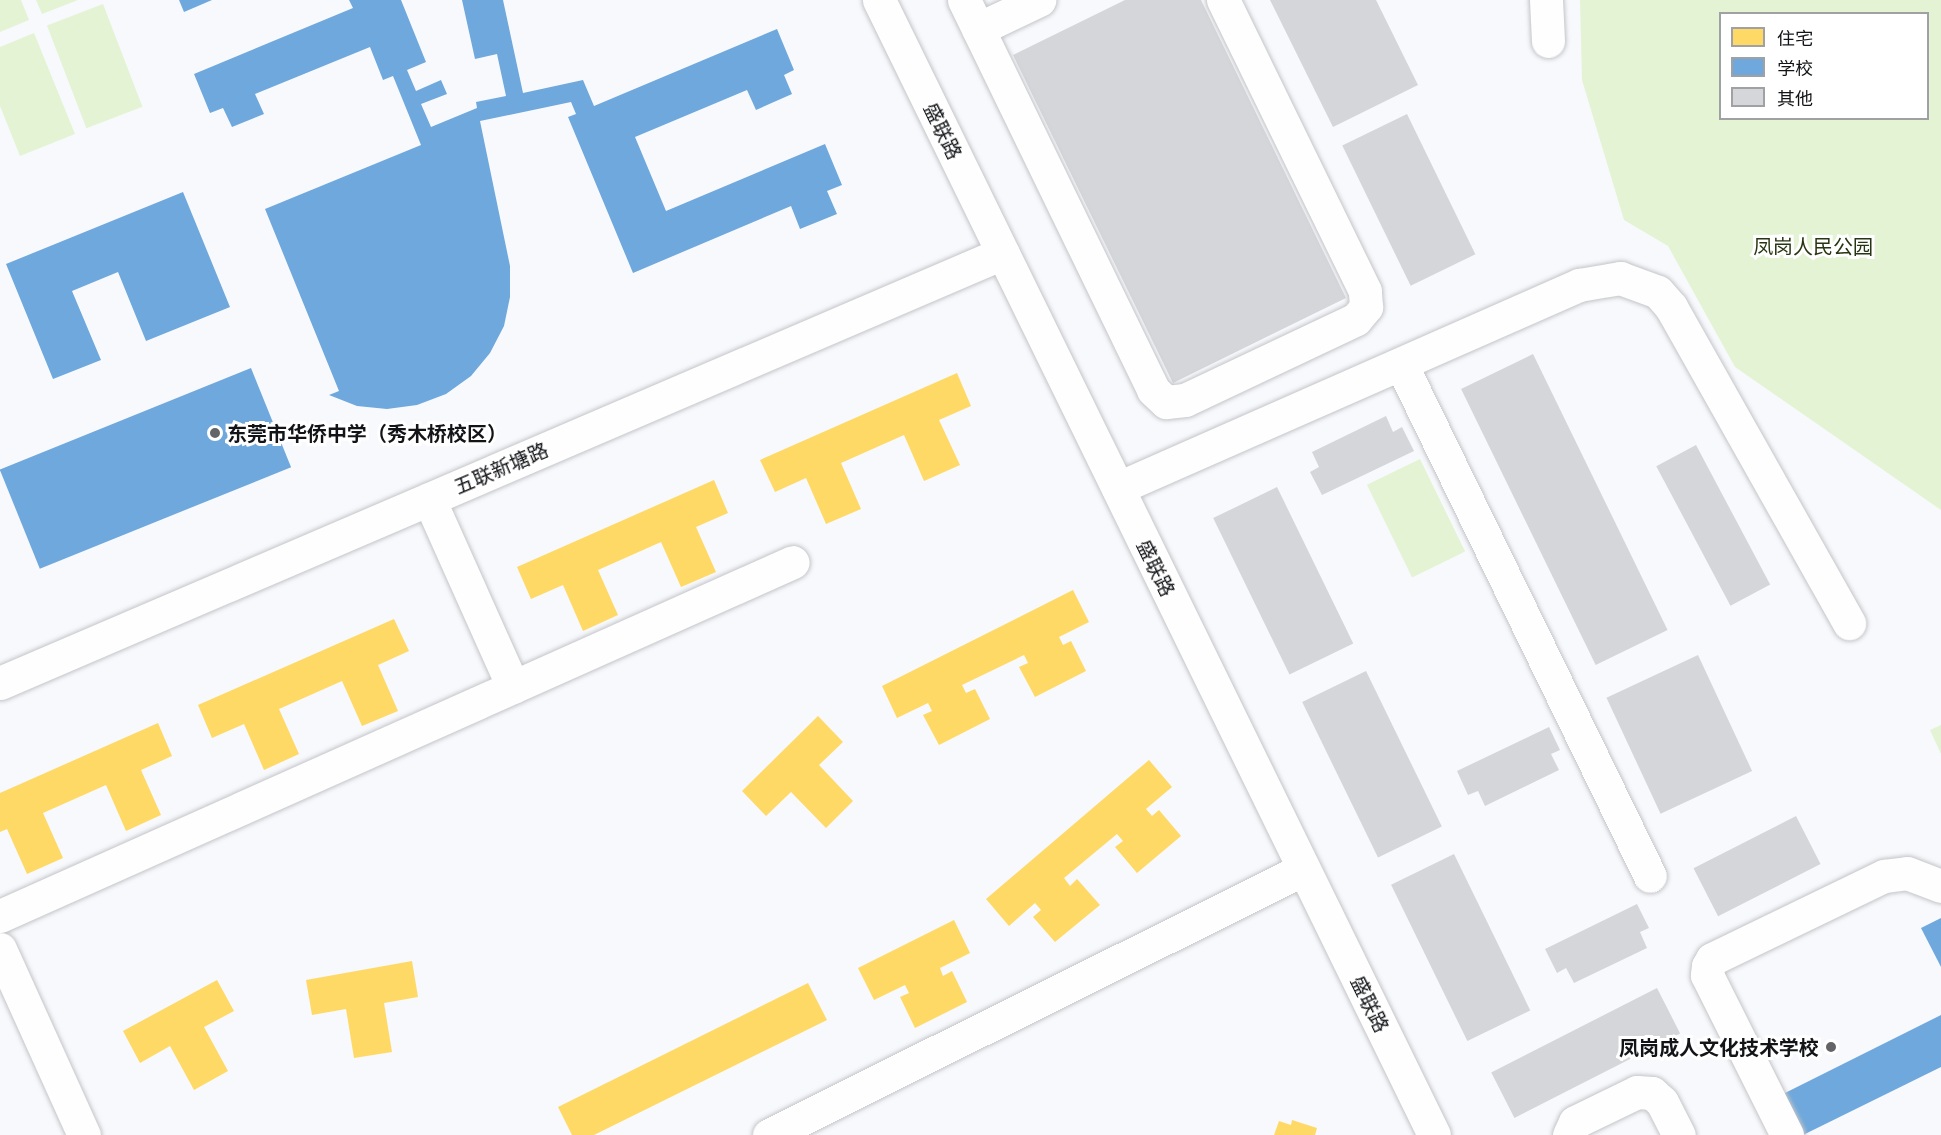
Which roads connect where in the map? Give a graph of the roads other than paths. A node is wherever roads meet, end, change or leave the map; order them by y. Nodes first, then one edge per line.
1 (879, 0) edge
2 (964, 0) edge
3 (1039, 0) edge
4 (1223, 0) edge
5 (1546, 0) edge
6 (978, 29) junction
7 (1548, 41) dead end
8 (1003, 253) junction
9 (1401, 364) junction
10 (1118, 488) junction
11 (429, 499) junction
12 (793, 562) dead end
13 (1849, 623) dead end
14 (0, 683) edge
15 (513, 687) junction
16 (1304, 870) junction
17 (1650, 876) dead end
18 (1941, 886) edge
19 (0, 916) edge
20 (0, 949) edge
21 (84, 1135) edge
22 (769, 1135) edge
23 (1434, 1135) edge
24 (1569, 1135) edge
25 (1679, 1135) edge
26 (1787, 1135) edge

1 - 8 street, 盛联路
2 - 6 street
3 - 6 street
4 - 6 street
5 - 7 street
8 - 10 street, 盛联路
8 - 11 street, 五联新塘路
9 - 10 street
9 - 13 street
9 - 17 street
10 - 16 street, 盛联路
11 - 14 street, 五联新塘路
11 - 15 street
12 - 15 street
15 - 19 street
16 - 22 street
16 - 23 street, 盛联路
18 - 26 street
20 - 21 street
24 - 25 street

